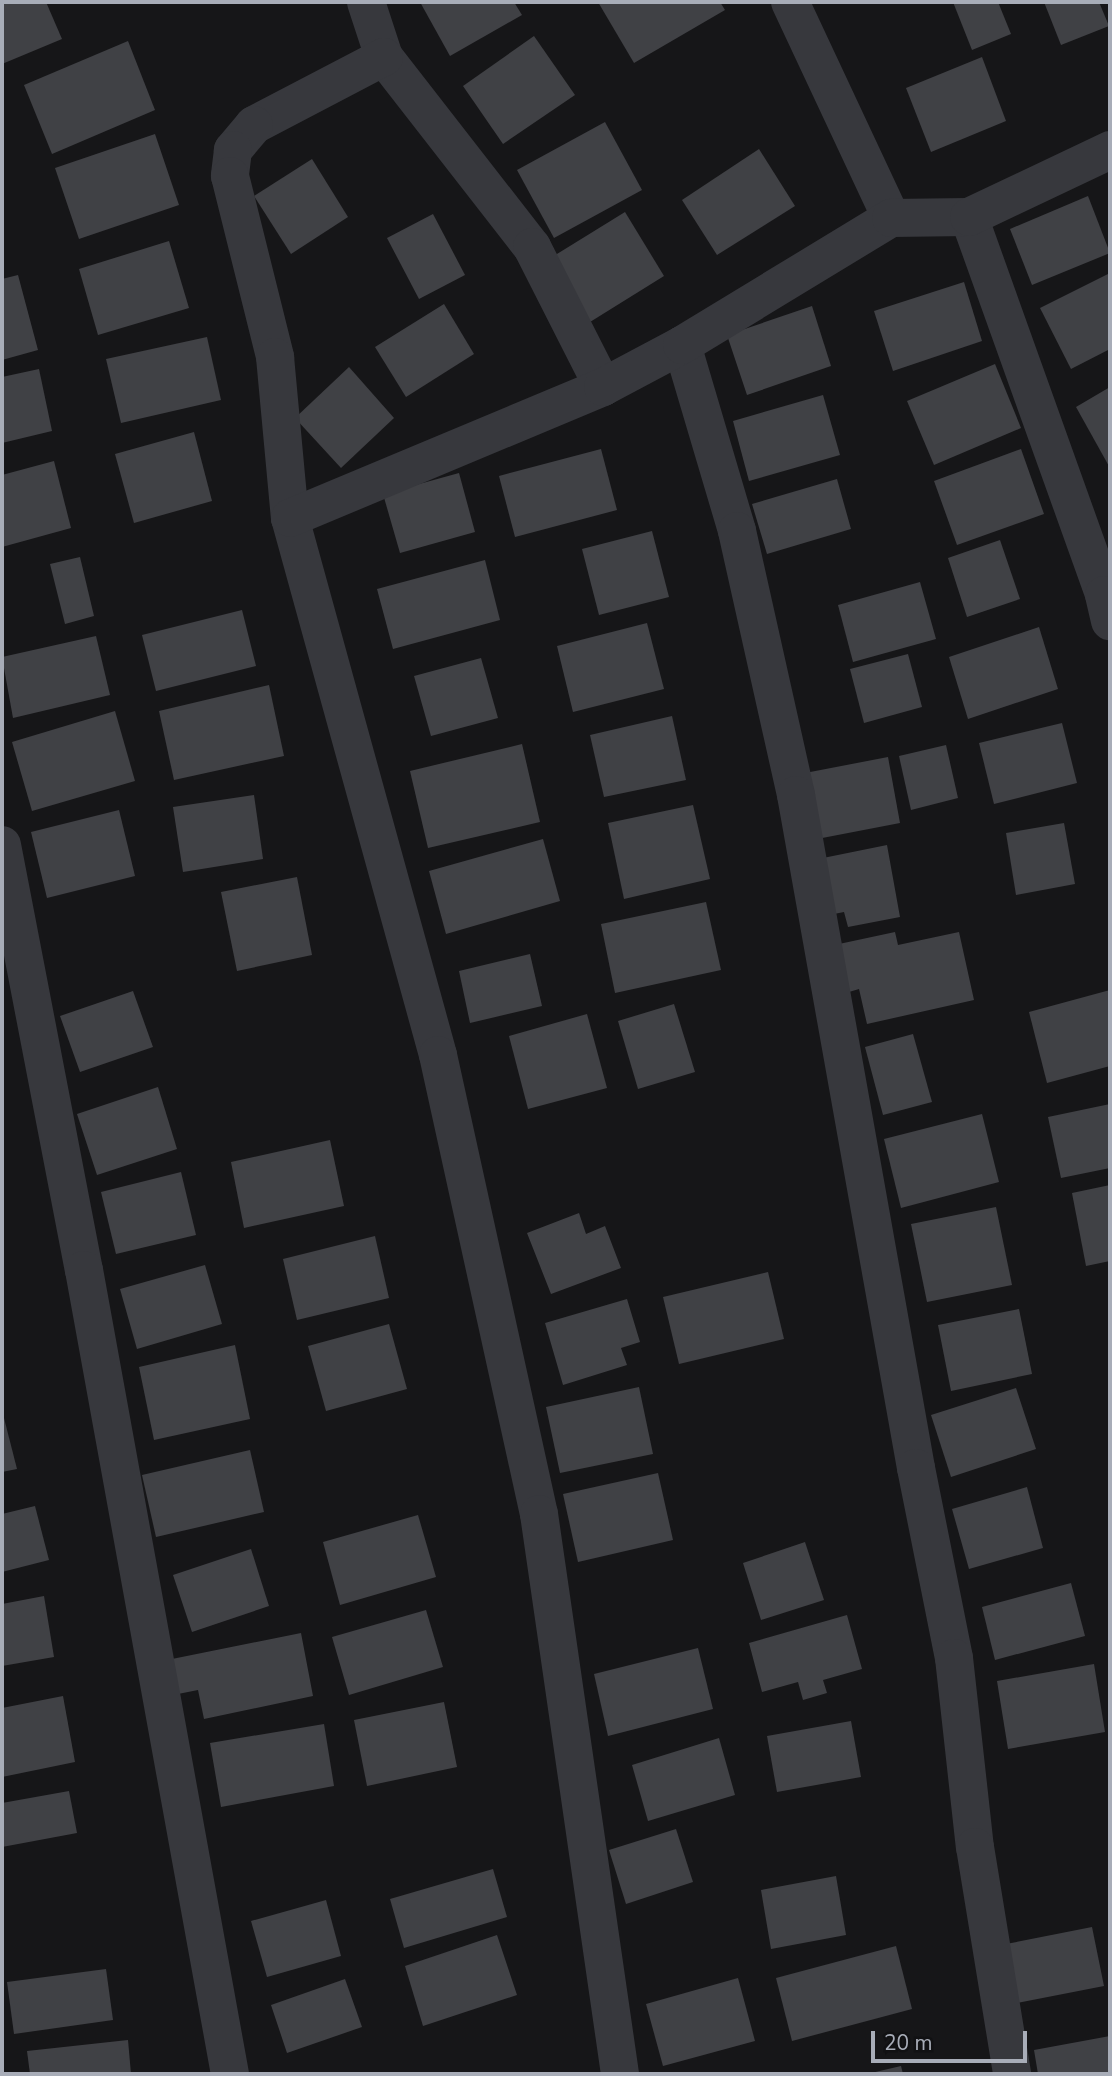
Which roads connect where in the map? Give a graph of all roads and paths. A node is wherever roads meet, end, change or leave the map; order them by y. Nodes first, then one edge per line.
1 (366, 2) edge
2 (790, 2) edge
3 (384, 57) junction
4 (1110, 149) edge
5 (969, 217) junction
6 (891, 218) junction
7 (682, 345) junction
8 (603, 387) junction
9 (290, 518) junction
10 (1110, 621) edge
11 (2, 845) edge
12 (230, 2074) edge
13 (620, 2074) edge
14 (1012, 2074) edge

1 - 3 street
2 - 6 street
3 - 8 street
3 - 9 street
4 - 5 street
5 - 6 street
5 - 10 street
6 - 7 street
7 - 8 street
7 - 14 street
8 - 9 street
9 - 13 street
11 - 12 street

